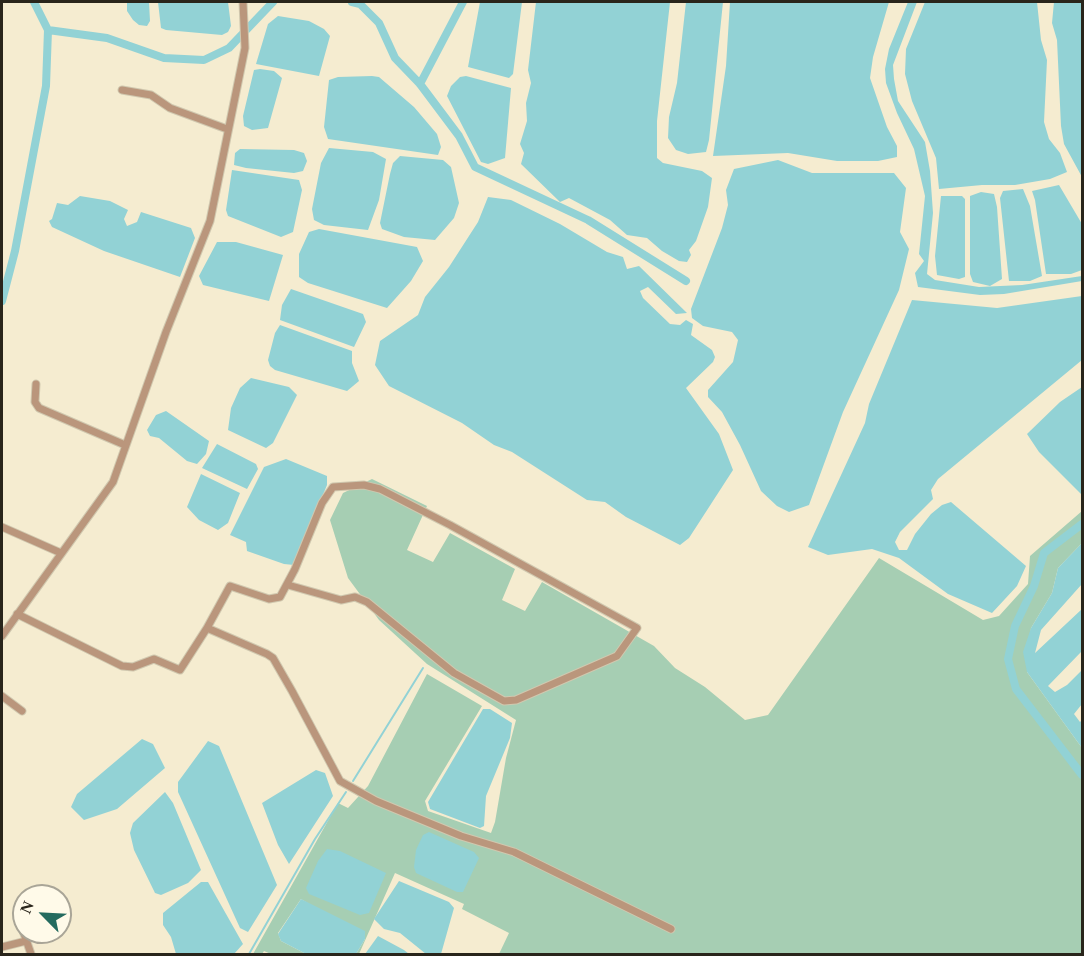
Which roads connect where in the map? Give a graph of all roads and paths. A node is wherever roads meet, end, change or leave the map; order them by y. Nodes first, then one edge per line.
1 (243, 2) edge
2 (122, 90) dead end
3 (227, 129) junction
4 (36, 384) dead end
5 (126, 445) junction
6 (2, 527) edge
7 (61, 553) junction
8 (288, 585) junction
9 (17, 614) junction
10 (207, 628) junction
11 (2, 636) edge
12 (2, 696) edge
13 (22, 711) dead end
14 (671, 929) dead end

1 - 3 street
2 - 3 street
3 - 5 street
4 - 5 street
5 - 7 street
6 - 7 street
7 - 9 street
8 - 8 street
8 - 10 street
9 - 10 street
9 - 11 street
10 - 14 street
12 - 13 street

